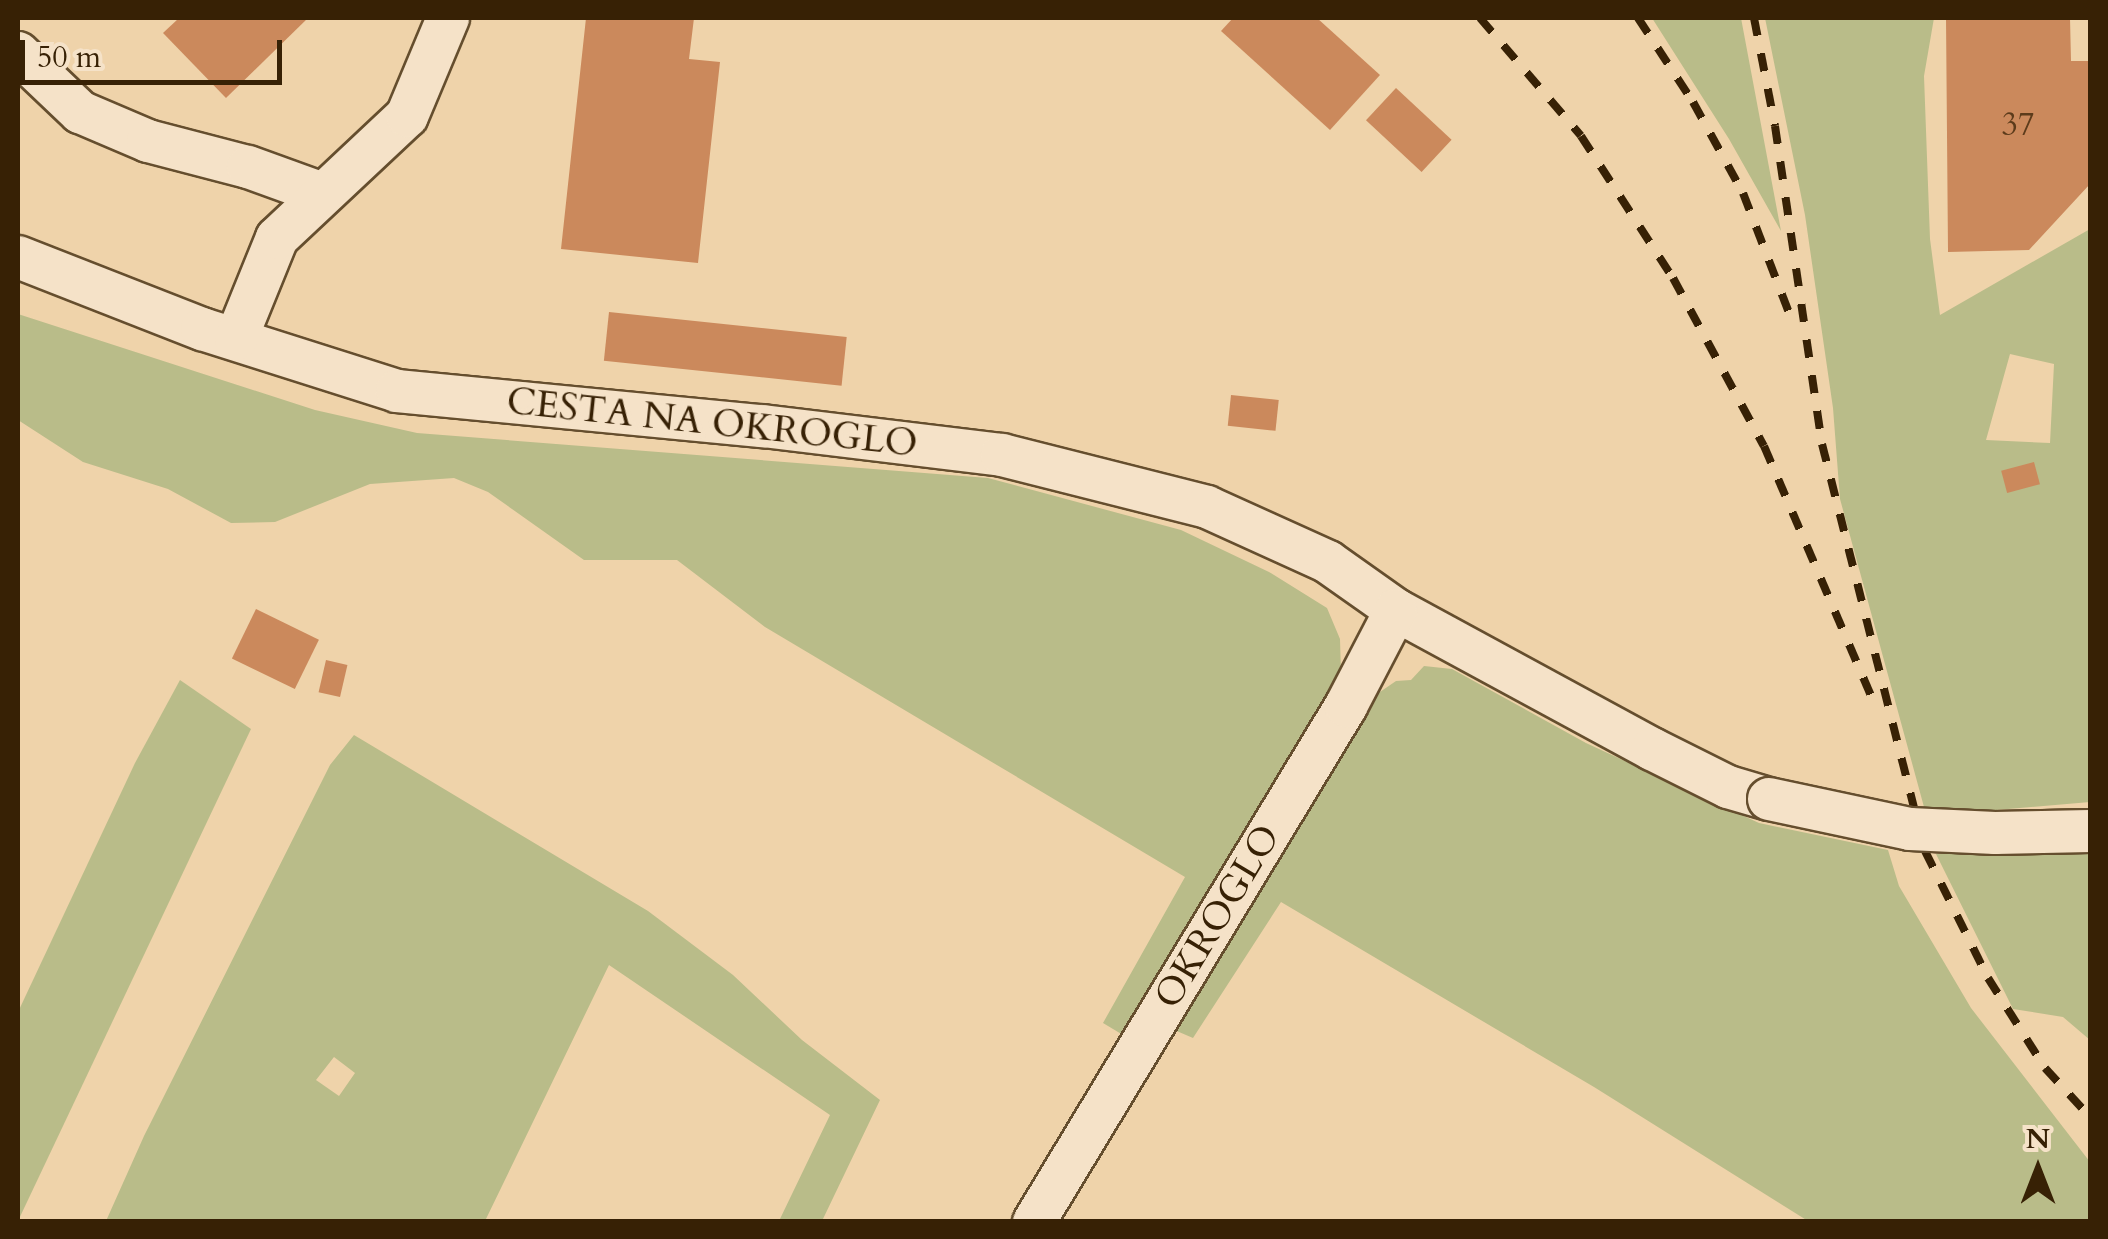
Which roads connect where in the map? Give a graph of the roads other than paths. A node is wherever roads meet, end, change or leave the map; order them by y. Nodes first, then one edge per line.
1 (448, 18) edge
2 (18, 53) edge
3 (320, 194) junction
4 (18, 257) edge
5 (236, 339) junction
6 (1396, 610) junction
7 (2090, 831) edge
8 (1034, 1222) edge

1 - 3 street
2 - 3 street
3 - 5 street
4 - 5 street, CESTA NA OKROGLO
5 - 6 street, CESTA NA OKROGLO
6 - 7 street, CESTA NA OKROGLO, bridge
6 - 8 street, OKROGLO

